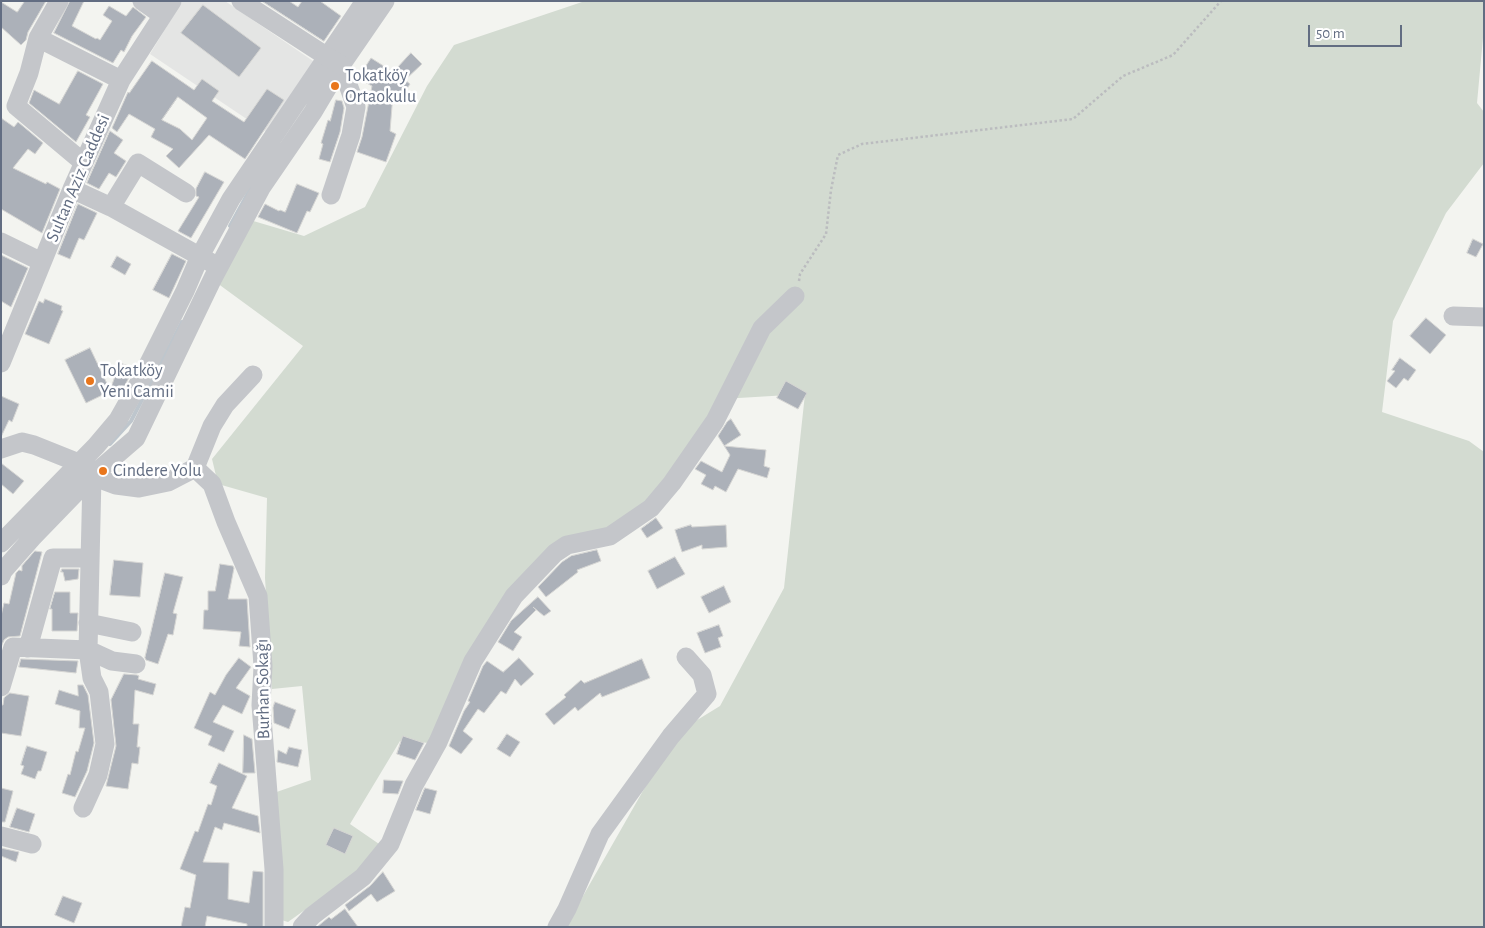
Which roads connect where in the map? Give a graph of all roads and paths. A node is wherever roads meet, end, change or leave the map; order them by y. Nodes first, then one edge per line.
1 (59, 1) edge
2 (142, 1) edge
3 (241, 1) edge
4 (365, 1) edge
5 (385, 1) edge
6 (1221, 1) edge
7 (167, 8) edge
8 (38, 38) junction
9 (334, 61) junction
10 (121, 80) junction
11 (9, 109) edge
12 (84, 163) junction
13 (72, 189) junction
14 (186, 193) dead end
15 (330, 195) dead end
16 (111, 207) junction
17 (1, 242) edge
18 (200, 256) junction
19 (42, 262) junction
20 (219, 267) junction
21 (795, 296) joint
22 (1453, 316) dead end
23 (1484, 317) edge
24 (1, 363) edge
25 (253, 375) dead end
26 (1, 449) edge
27 (195, 468) junction
28 (85, 470) junction
29 (1, 543) edge
30 (89, 558) junction
31 (1, 576) edge
32 (88, 623) junction
33 (132, 632) dead end
34 (28, 648) junction
35 (88, 650) junction
36 (686, 657) dead end
37 (136, 664) dead end
38 (1, 688) edge
39 (83, 808) dead end
40 (1, 836) edge
41 (32, 844) dead end
42 (274, 927) edge
43 (302, 927) edge
44 (556, 927) edge

1 - 8 street
2 - 7 street
3 - 9 street
4 - 18 street
5 - 9 street
6 - 21 path
7 - 10 street, Sultan Aziz Caddesi
8 - 10 street
8 - 11 street
9 - 15 street
9 - 20 street
10 - 12 street, Sultan Aziz Caddesi
11 - 12 street
12 - 13 street, Sultan Aziz Caddesi
13 - 16 street
13 - 19 street, Sultan Aziz Caddesi
14 - 16 street
16 - 18 street
17 - 19 street
18 - 20 street
18 - 28 street
19 - 24 street, Sultan Aziz Caddesi
20 - 28 street
21 - 43 street
22 - 23 street
25 - 27 street
26 - 28 street
27 - 28 street
27 - 42 street, Burhan Sokağı
28 - 29 street
28 - 30 street
28 - 31 street
30 - 32 street
30 - 34 street
32 - 33 street
32 - 35 street
34 - 35 street
34 - 38 street
35 - 37 street
35 - 39 street
36 - 44 street
40 - 41 street

